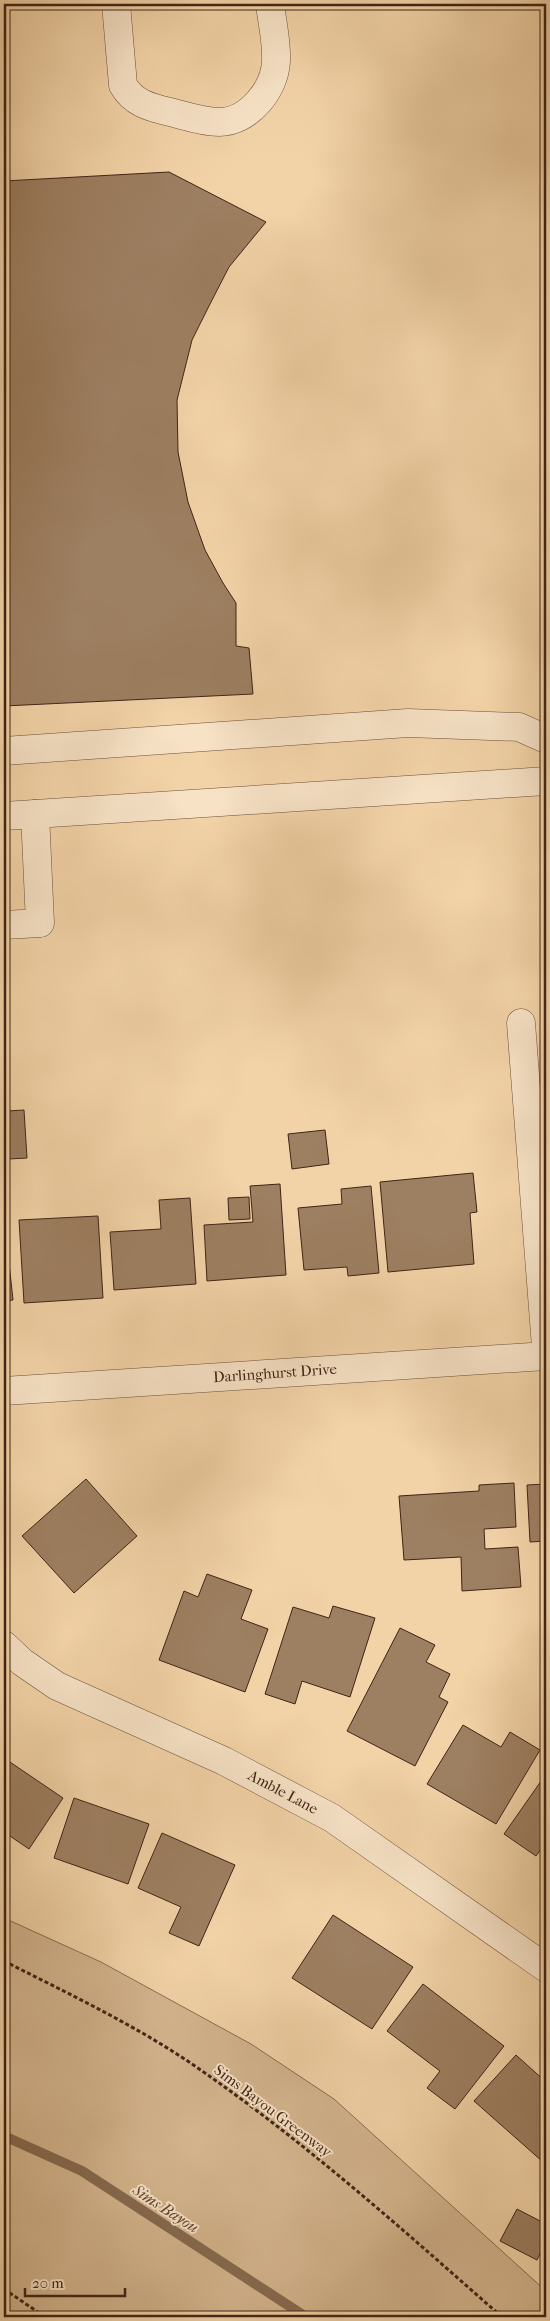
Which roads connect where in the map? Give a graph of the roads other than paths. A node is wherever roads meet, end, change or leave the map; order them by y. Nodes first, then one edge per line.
1 (116, 4) edge
2 (270, 4) edge
3 (546, 739) edge
4 (4, 751) edge
5 (546, 781) edge
6 (35, 814) junction
7 (4, 816) edge
8 (4, 925) edge
9 (521, 1023) dead end
10 (546, 1347) edge
11 (546, 1356) edge
12 (4, 1391) edge
13 (4, 1645) edge
14 (546, 1968) edge

1 - 2 street
3 - 4 street
5 - 6 street
6 - 7 street
6 - 8 street
9 - 10 street
11 - 12 street, Darlinghurst Drive
13 - 14 street, Amble Lane

